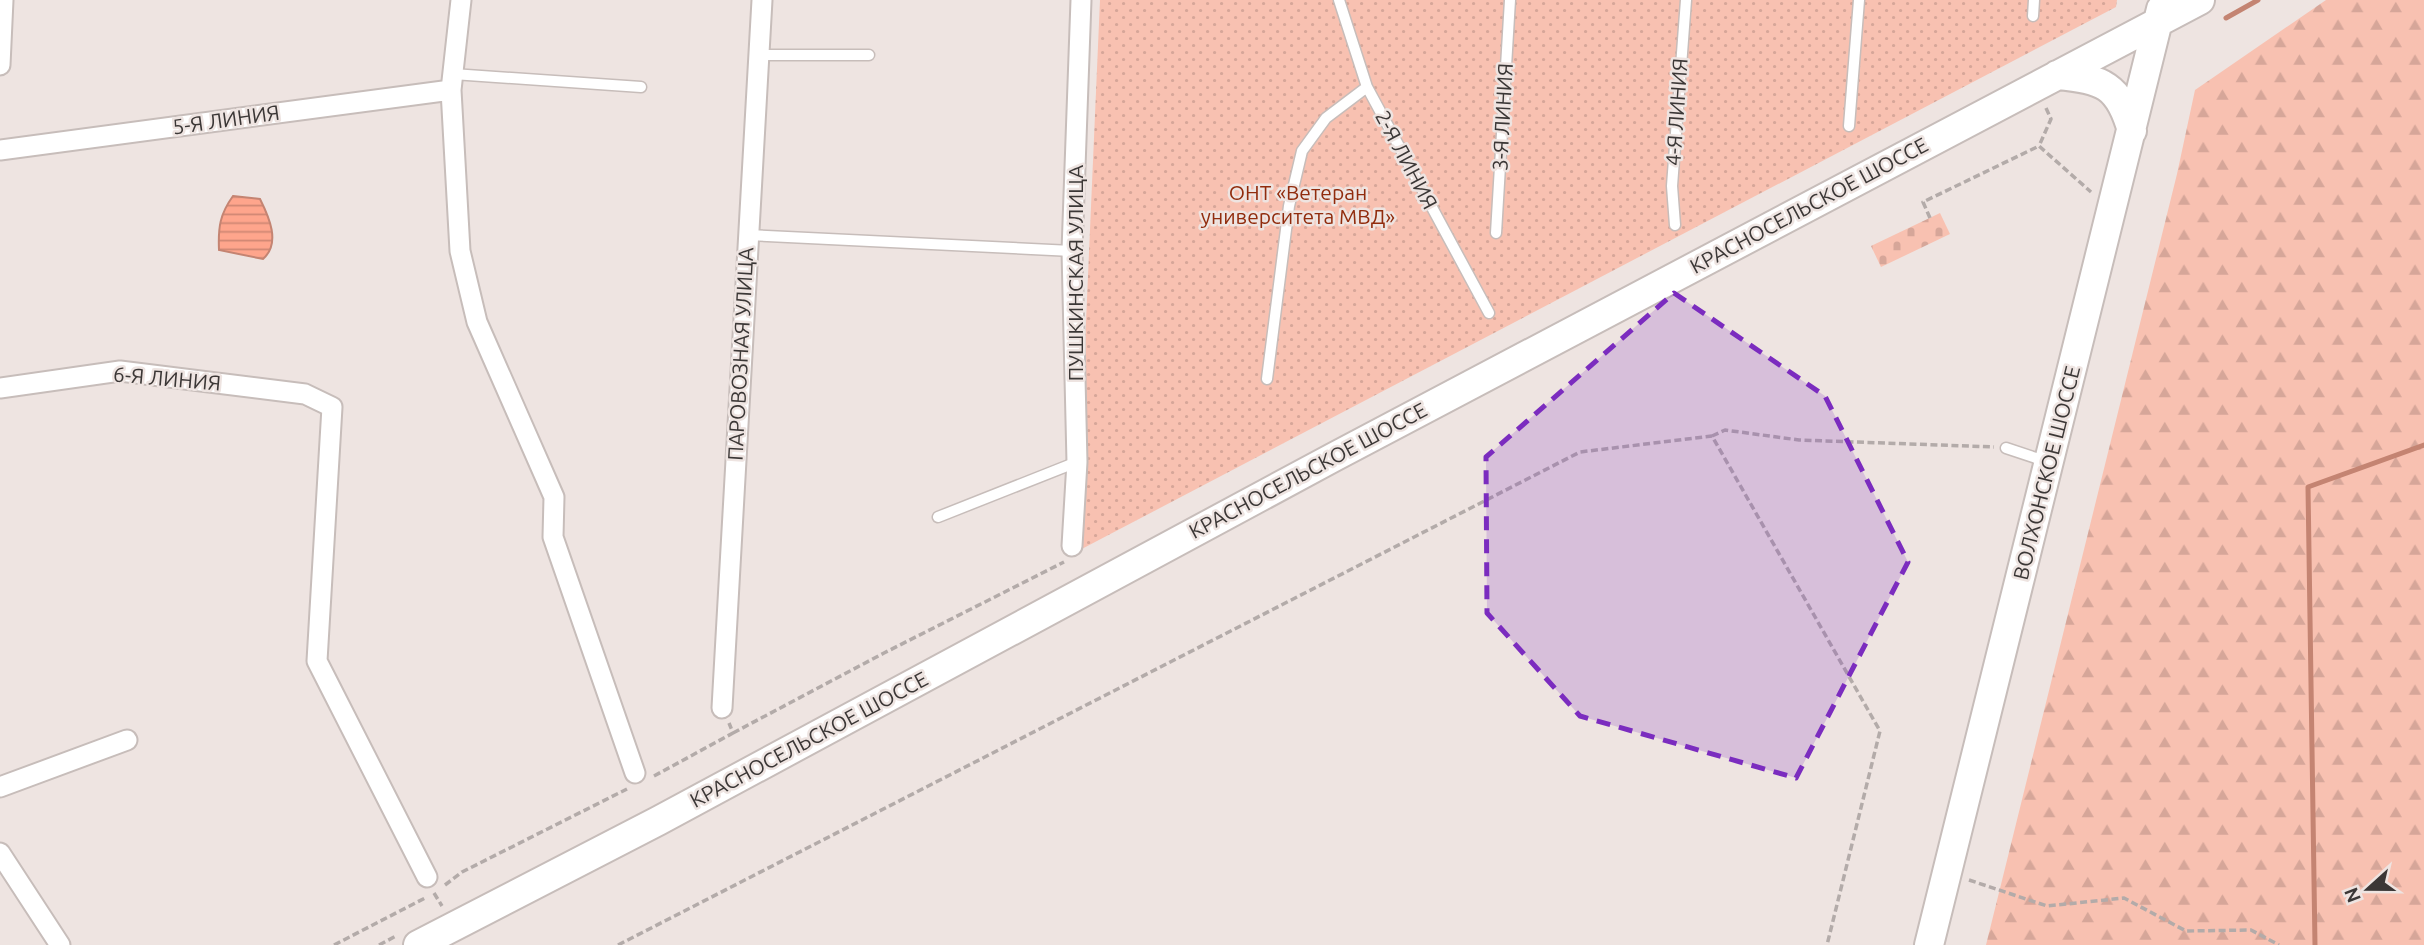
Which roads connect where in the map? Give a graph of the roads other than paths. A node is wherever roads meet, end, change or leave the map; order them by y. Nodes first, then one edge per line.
1 (4, 0) edge
2 (461, 0) edge
3 (762, 0) edge
4 (1081, 0) edge
5 (1339, 0) edge
6 (1510, 0) edge
7 (1686, 0) edge
8 (1859, 0) edge
9 (2034, 0) edge
10 (2200, 0) edge
11 (2161, 11) edge
12 (2033, 16) dead end
13 (759, 55) junction
14 (869, 55) dead end
15 (0, 65) edge
16 (2057, 75) junction
17 (452, 82) junction
18 (1367, 87) junction
19 (641, 88) dead end
20 (1849, 126) dead end
21 (2132, 131) junction
22 (0, 149) edge
23 (1675, 225) dead end
24 (1496, 233) dead end
25 (747, 235) junction
26 (1072, 251) junction
27 (1489, 313) dead end
28 (1267, 379) dead end
29 (0, 388) edge
30 (2006, 448) dead end
31 (2049, 461) junction
32 (1077, 462) junction
33 (937, 517) dead end
34 (1072, 552) road end
35 (722, 708) dead end
36 (127, 740) dead end
37 (637, 779) road end
38 (0, 787) edge
39 (0, 853) edge
40 (433, 888) road end
41 (60, 945) edge
42 (418, 945) edge
43 (1928, 945) edge

1 - 15 street
2 - 17 street
3 - 13 street, ПАРОВОЗНАЯ УЛИЦА
4 - 26 street, ПУШКИНСКАЯ УЛИЦА
5 - 18 lane, 2-Я ЛИНИЯ
6 - 24 lane, 3-Я ЛИНИЯ
7 - 23 lane, 4-Я ЛИНИЯ
8 - 20 lane
9 - 12 lane
10 - 11 main road, КРАСНОСЕЛЬСКОЕ ШОССЕ
11 - 16 main road, КРАСНОСЕЛЬСКОЕ ШОССЕ
11 - 21 main road, ВОЛХОНСКОЕ ШОССЕ
13 - 14 lane
13 - 25 street, ПАРОВОЗНАЯ УЛИЦА
16 - 21 main road
16 - 42 main road, КРАСНОСЕЛЬСКОЕ ШОССЕ
17 - 19 lane
17 - 22 street, 5-Я ЛИНИЯ
17 - 37 street
18 - 27 lane, 2-Я ЛИНИЯ
18 - 28 lane
21 - 31 main road, ВОЛХОНСКОЕ ШОССЕ
25 - 26 lane
25 - 35 street, ПАРОВОЗНАЯ УЛИЦА
26 - 32 street, ПУШКИНСКАЯ УЛИЦА
29 - 40 street, 6-Я ЛИНИЯ
30 - 31 lane
31 - 43 main road, ВОЛХОНСКОЕ ШОССЕ
32 - 33 lane
32 - 34 street, ПУШКИНСКАЯ УЛИЦА
36 - 38 street
39 - 41 street

